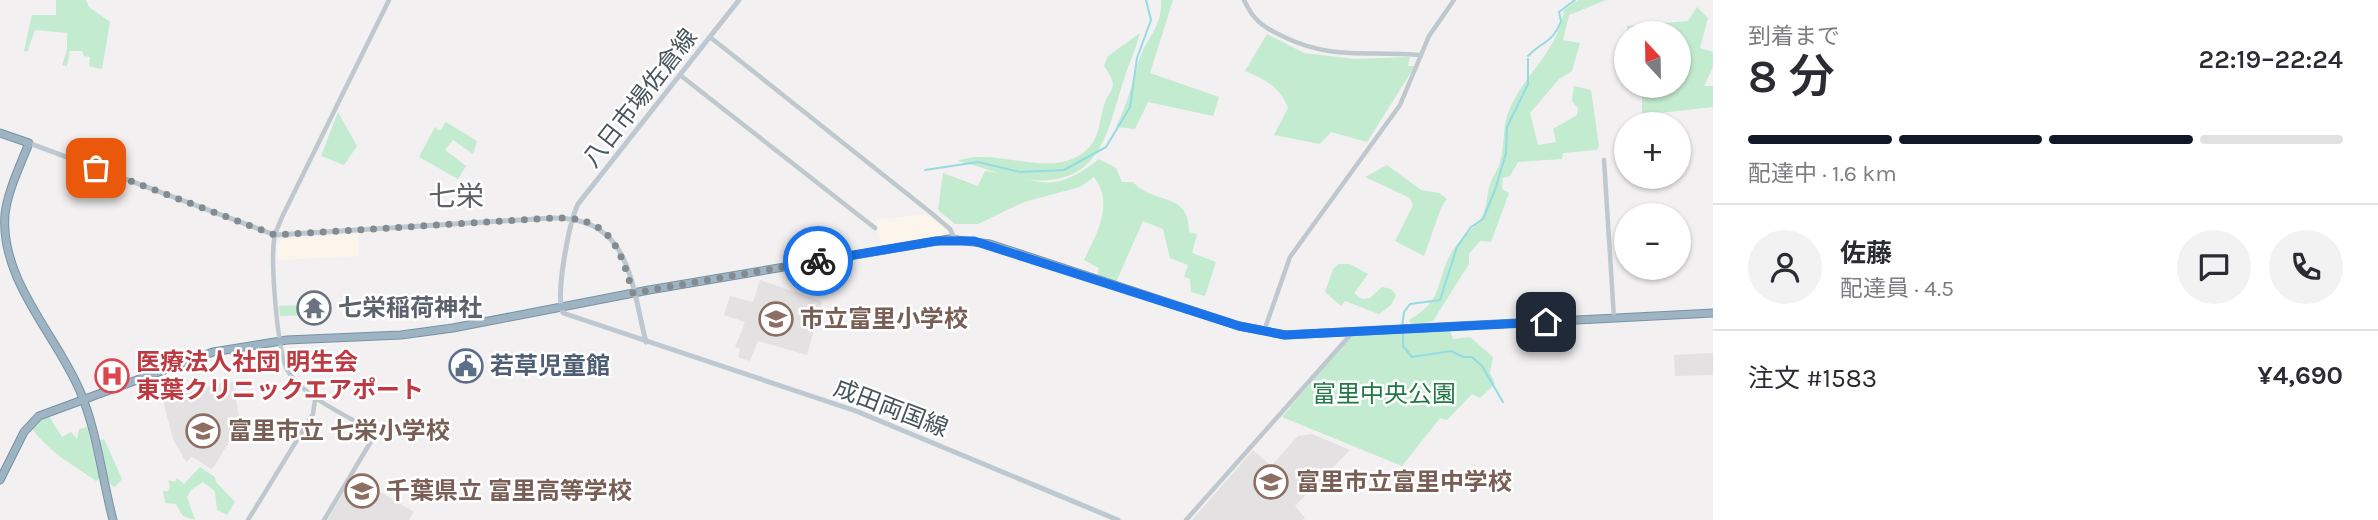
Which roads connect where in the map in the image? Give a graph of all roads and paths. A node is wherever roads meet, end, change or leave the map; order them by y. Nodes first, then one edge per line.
1 (389, 0) edge
2 (739, 0) edge
3 (1244, 0) edge
4 (1454, 0) edge
5 (710, 37) junction
6 (1421, 55) junction
7 (680, 75) junction
8 (0, 133) edge
9 (29, 144) junction
10 (1604, 160) dead end
11 (571, 219) junction
12 (875, 228) dead end
13 (275, 235) junction
14 (954, 239) junction
15 (633, 293) junction
16 (560, 307) junction
17 (1713, 313) edge
18 (1614, 318) junction
19 (1263, 332) junction
20 (1352, 333) junction
21 (280, 341) junction
22 (646, 342) junction
23 (83, 400) junction
24 (315, 400) junction
25 (0, 480) edge
26 (113, 520) edge
27 (248, 520) edge
28 (324, 520) edge
29 (1118, 520) edge
30 (1186, 520) edge

1 - 13 street
2 - 5 main road, 八日市場佐倉線
3 - 6 street
4 - 6 street
5 - 7 main road, 八日市場佐倉線
5 - 14 street
6 - 19 street
7 - 11 main road, 八日市場佐倉線
7 - 12 street
8 - 9 highway
9 - 13 main road
9 - 23 highway
10 - 18 street
11 - 13 main road
11 - 15 main road
11 - 16 main road
13 - 21 street
14 - 15 highway
14 - 19 highway
15 - 16 highway
15 - 22 main road
16 - 21 highway
16 - 22 main road, 成田両国線
17 - 18 highway
18 - 20 highway
19 - 20 highway
20 - 30 street
21 - 23 highway
21 - 24 street
22 - 29 main road, 成田両国線
23 - 25 highway
23 - 26 highway
24 - 27 street
24 - 28 street

